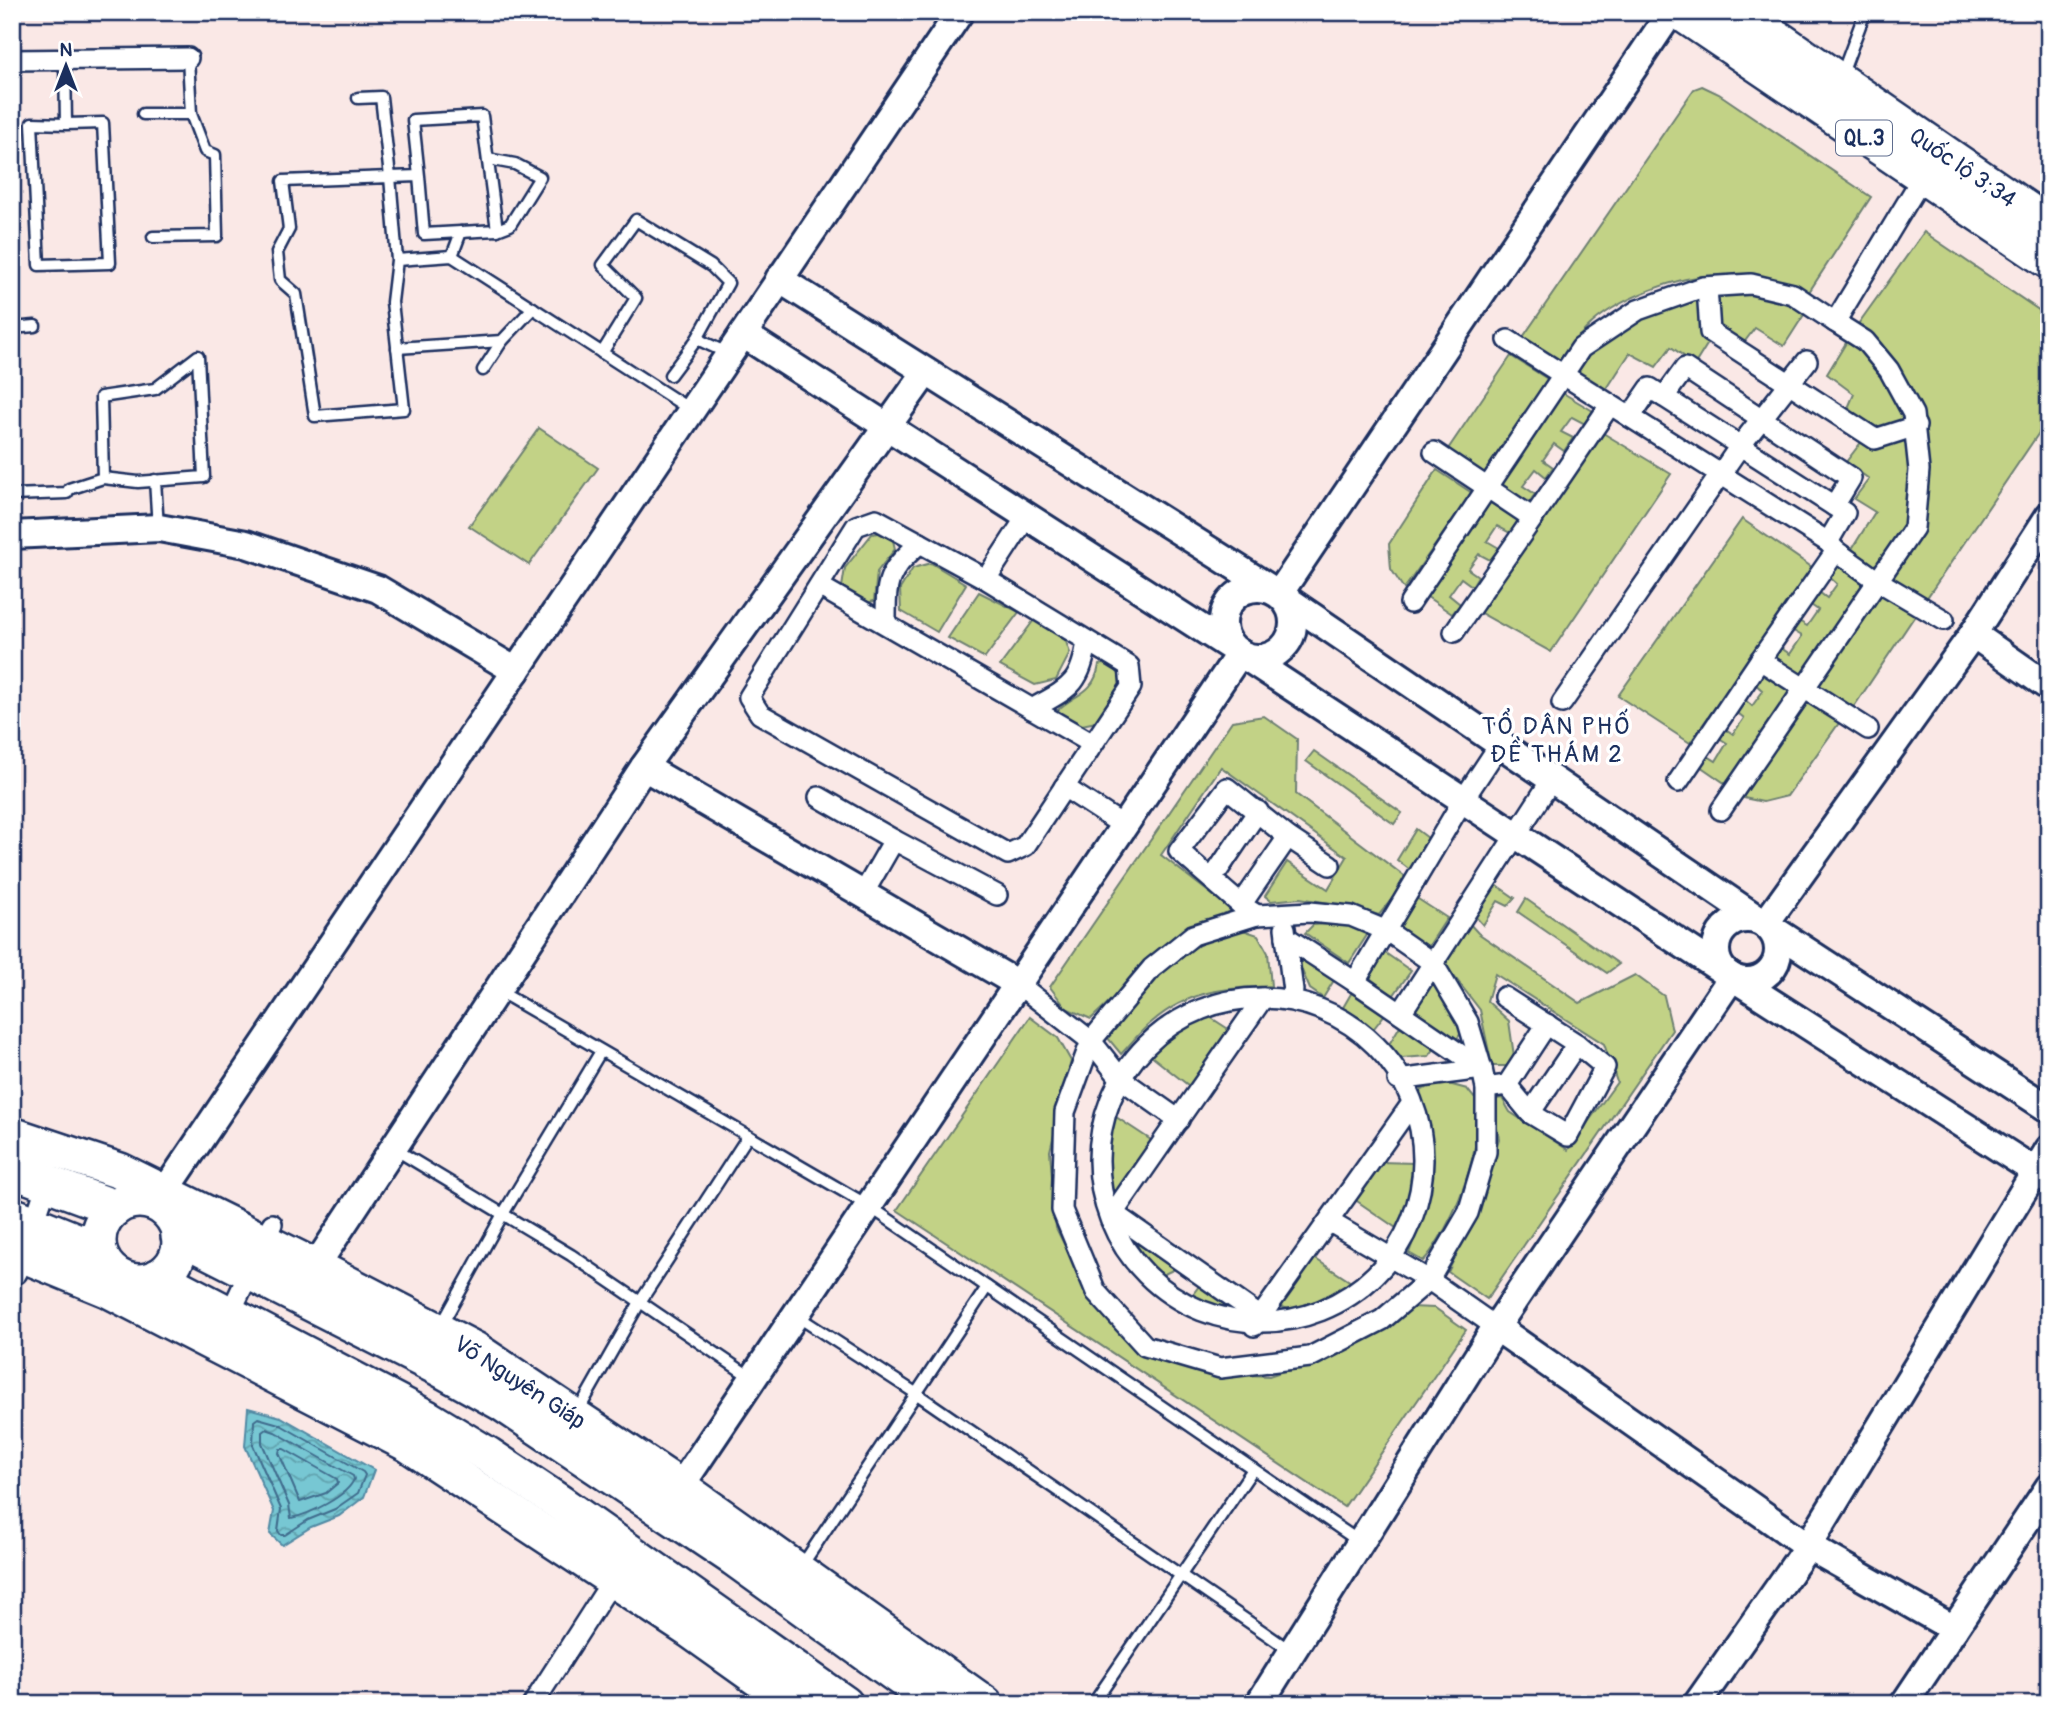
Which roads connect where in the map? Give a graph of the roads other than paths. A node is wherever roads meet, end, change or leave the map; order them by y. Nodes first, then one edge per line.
1 (960, 12) edge
2 (1671, 12) edge
3 (1680, 12) edge
4 (1738, 12) edge
5 (1865, 12) edge
6 (188, 58) joint
7 (65, 59) junction
8 (12, 60) edge
9 (1839, 82) junction
10 (358, 98) dead end
11 (143, 114) dead end
12 (191, 114) junction
13 (66, 124) junction
14 (488, 159) junction
15 (419, 176) junction
16 (390, 177) junction
17 (1922, 178) junction
18 (2049, 225) edge
19 (497, 230) junction
20 (461, 232) junction
21 (153, 237) dead end
22 (452, 256) junction
23 (397, 260) junction
24 (2049, 261) edge
25 (779, 279) junction
26 (1707, 287) junction
27 (533, 308) junction
28 (1835, 322) junction
29 (35, 326) dead end
30 (12, 328) edge
31 (697, 339) junction
32 (1508, 340) dead end
33 (502, 341) junction
34 (736, 344) junction
35 (397, 348) junction
36 (602, 353) junction
37 (1807, 361) dead end
38 (483, 370) dead end
39 (926, 372) junction
40 (1563, 375) junction
41 (670, 376) dead end
42 (1789, 384) junction
43 (1664, 397) junction
44 (1610, 405) junction
45 (691, 411) junction
46 (1630, 418) junction
47 (1762, 418) junction
48 (1916, 426) junction
49 (888, 427) junction
50 (1740, 446) junction
51 (1434, 452) dead end
52 (1721, 476) junction
53 (103, 478) junction
54 (155, 480) junction
55 (1488, 488) junction
56 (12, 495) edge
57 (1834, 506) junction
58 (1027, 516) junction
59 (2049, 516) edge
60 (1533, 518) junction
61 (159, 528) junction
62 (12, 535) edge
63 (920, 543) junction
64 (1832, 547) junction
65 (986, 579) junction
66 (1878, 581) junction
67 (819, 586) junction
68 (1279, 594) junction
69 (1410, 603) dead end
70 (1944, 620) dead end
71 (886, 624) junction
72 (1454, 632) dead end
73 (1973, 634) junction
74 (1087, 641) junction
75 (1240, 653) junction
76 (1760, 660) junction
77 (516, 671) junction
78 (2049, 687) edge
79 (1803, 688) junction
80 (1562, 703) dead end
81 (1032, 709) junction
82 (1868, 729) dead end
83 (1093, 744) junction
84 (1500, 744) junction
85 (644, 767) junction
86 (1552, 779) junction
87 (1678, 782) dead end
88 (1064, 787) junction
89 (819, 797) dead end
90 (1463, 800) junction
91 (1721, 810) dead end
92 (1258, 811) junction
93 (1124, 826) junction
94 (1516, 835) junction
95 (1288, 836) junction
96 (894, 840) junction
97 (1330, 866) dead end
98 (1212, 880) junction
99 (863, 894) junction
100 (997, 895) dead end
101 (1249, 910) junction
102 (1284, 913) junction
103 (1765, 924) junction
104 (1387, 931) junction
105 (1286, 937) junction
106 (1433, 963) junction
107 (1732, 977) junction
108 (1355, 982) junction
109 (1018, 984) junction
110 (497, 990) junction
111 (1290, 995) junction
112 (1504, 997) dead end
113 (1263, 998) junction
114 (1401, 1013) junction
115 (1547, 1024) junction
116 (1091, 1041) junction
117 (1577, 1044) junction
118 (601, 1051) junction
119 (1484, 1078) junction
120 (1121, 1079) junction
121 (1398, 1080) junction
122 (1507, 1085) junction
123 (1410, 1106) junction
124 (2049, 1109) edge
125 (1530, 1112) junction
126 (1180, 1121) junction
127 (12, 1135) edge
128 (748, 1136) junction
129 (62, 1142) junction
130 (393, 1148) junction
131 (2049, 1149) edge
132 (12, 1170) edge
133 (2042, 1176) edge
134 (48, 1182) junction
135 (161, 1199) junction
136 (869, 1206) junction
137 (116, 1208) junction
138 (503, 1214) junction
139 (1112, 1214) junction
140 (1330, 1222) junction
141 (179, 1236) junction
142 (20, 1243) edge
143 (262, 1246) junction
144 (99, 1250) junction
145 (1394, 1259) junction
146 (315, 1267) junction
147 (1190, 1267) junction
148 (158, 1277) junction
149 (1429, 1280) junction
150 (117, 1285) junction
151 (987, 1287) junction
152 (1172, 1295) junction
153 (640, 1302) junction
154 (795, 1315) junction
155 (1257, 1322) junction
156 (1496, 1326) junction
157 (439, 1331) junction
158 (218, 1340) junction
159 (753, 1378) junction
160 (916, 1394) junction
161 (575, 1417) junction
162 (1253, 1469) junction
163 (2049, 1487) edge
164 (672, 1499) junction
165 (1360, 1542) junction
166 (1808, 1546) junction
167 (799, 1571) junction
168 (1181, 1575) junction
169 (616, 1581) junction
170 (1954, 1629) junction
171 (1292, 1651) junction
172 (533, 1704) edge
173 (794, 1704) edge
174 (845, 1704) edge
175 (937, 1704) edge
176 (985, 1704) edge
177 (1093, 1704) edge
178 (1259, 1704) edge
179 (1697, 1704) edge
180 (1904, 1704) edge

1 - 25 street
2 - 68 street
3 - 17 highway, Quốc lộ 3;34 / QL.3
4 - 9 highway, Quốc lộ 3;34 / QL.3
5 - 9 lane
6 - 7 street
6 - 12 lane
7 - 8 street
7 - 13 lane
9 - 18 highway, Quốc lộ 3;34 / QL.3
10 - 16 lane
11 - 12 lane
12 - 21 lane
13 - 13 lane
14 - 15 lane
14 - 19 lane
14 - 19 lane
15 - 16 lane
15 - 20 lane
16 - 23 lane
16 - 35 lane
17 - 24 highway, Quốc lộ 3;34 / QL.3
17 - 28 street
19 - 20 lane
20 - 22 lane
22 - 23 lane
22 - 27 lane
23 - 35 lane
25 - 34 street
25 - 39 street
26 - 28 street
26 - 40 street
26 - 42 street
27 - 33 lane
27 - 36 lane
28 - 48 street
29 - 30 lane
31 - 34 lane
31 - 36 lane
31 - 41 lane
32 - 40 street
33 - 35 lane
33 - 38 lane
34 - 45 street
34 - 49 street
36 - 45 lane
37 - 42 street
39 - 49 street
39 - 68 street
40 - 44 street
40 - 55 street
42 - 47 street
42 - 48 street
43 - 46 street
43 - 47 street
43 - 50 street
44 - 46 street
44 - 60 street
45 - 77 street
46 - 52 street
47 - 50 street
47 - 57 street
48 - 66 street
49 - 58 street
49 - 85 street
50 - 52 street
50 - 57 street
51 - 55 street
52 - 64 street
52 - 80 street
53 - 54 lane
53 - 54 lane
53 - 56 lane
54 - 61 lane
55 - 60 street
55 - 69 street
57 - 64 street
58 - 65 street
58 - 75 street
59 - 73 street
60 - 72 street
61 - 62 street
61 - 77 street
63 - 65 street
63 - 67 street
63 - 71 street
64 - 66 street
64 - 76 street
65 - 74 street
66 - 70 street
66 - 79 street
67 - 71 street
67 - 88 street
68 - 75 street
68 - 75 street
68 - 84 street
71 - 81 street
73 - 78 street
73 - 103 street
74 - 81 street
74 - 83 street
75 - 90 street
75 - 93 street
76 - 79 street
76 - 87 street
77 - 135 street
79 - 82 street
79 - 91 street
81 - 83 street
83 - 88 street
84 - 86 street
84 - 90 street
85 - 99 street
85 - 110 street
86 - 94 street
86 - 103 street
88 - 93 street
89 - 96 street
90 - 94 street
90 - 104 street
92 - 95 street
92 - 98 street
92 - 98 street
93 - 109 street
94 - 106 street
94 - 107 street
95 - 97 street
95 - 101 street
96 - 99 street
96 - 100 street
98 - 101 street
99 - 109 street
101 - 102 street
101 - 116 street
102 - 104 street
102 - 105 street
103 - 107 street
103 - 107 street
103 - 124 street
104 - 106 street
104 - 108 street
105 - 108 street
105 - 111 street
106 - 114 street
106 - 119 street
107 - 133 street
107 - 156 street
108 - 114 street
109 - 116 street
109 - 136 street
110 - 118 lane
110 - 130 street
111 - 113 street
111 - 121 street
112 - 115 street
113 - 120 street
113 - 126 street
114 - 119 street
115 - 117 street
115 - 122 street
116 - 120 street
116 - 149 street
117 - 125 street
117 - 125 street
118 - 128 lane
118 - 138 lane
119 - 121 street
119 - 122 street
119 - 149 street
120 - 126 street
120 - 139 street
121 - 123 street
122 - 125 street
123 - 140 street
123 - 145 street
126 - 139 street
127 - 129 highway, Võ Nguyên Giáp
128 - 136 lane
128 - 153 lane
129 - 134 street
129 - 135 highway, Võ Nguyên Giáp
130 - 138 lane
130 - 146 street
131 - 133 street
132 - 134 highway
133 - 166 street
134 - 137 highway
134 - 142 street
135 - 137 highway, Võ Nguyên Giáp
135 - 141 highway, Võ Nguyên Giáp
135 - 143 highway, Võ Nguyên Giáp
136 - 151 lane
136 - 154 street
137 - 144 highway
138 - 153 lane
138 - 157 lane
139 - 147 street
139 - 152 street
140 - 145 street
140 - 155 street
141 - 143 highway, Võ Nguyên Giáp
141 - 148 highway
142 - 144 highway
142 - 150 highway
143 - 146 highway, Võ Nguyên Giáp
143 - 158 street
143 - 164 highway, Võ Nguyên Giáp
144 - 150 highway
145 - 149 street
145 - 155 street
146 - 157 highway, Võ Nguyên Giáp
147 - 152 street
147 - 155 street
148 - 150 highway
148 - 158 highway
149 - 156 street
150 - 158 highway
151 - 160 lane
151 - 162 lane
152 - 155 street
153 - 159 lane
153 - 161 lane
154 - 159 street
154 - 160 lane
156 - 165 street
156 - 166 street
157 - 161 highway, Võ Nguyên Giáp
158 - 169 highway
158 - 174 highway
159 - 164 street
160 - 167 lane
160 - 168 lane
161 - 164 highway, Võ Nguyên Giáp
162 - 165 lane
162 - 168 lane
163 - 170 street
164 - 167 highway, Võ Nguyên Giáp
164 - 175 highway, Võ Nguyên Giáp
165 - 171 street
166 - 170 street
166 - 179 street
167 - 176 highway, Võ Nguyên Giáp
168 - 171 lane
168 - 177 lane
169 - 172 street
169 - 173 highway
170 - 180 street
171 - 178 street

